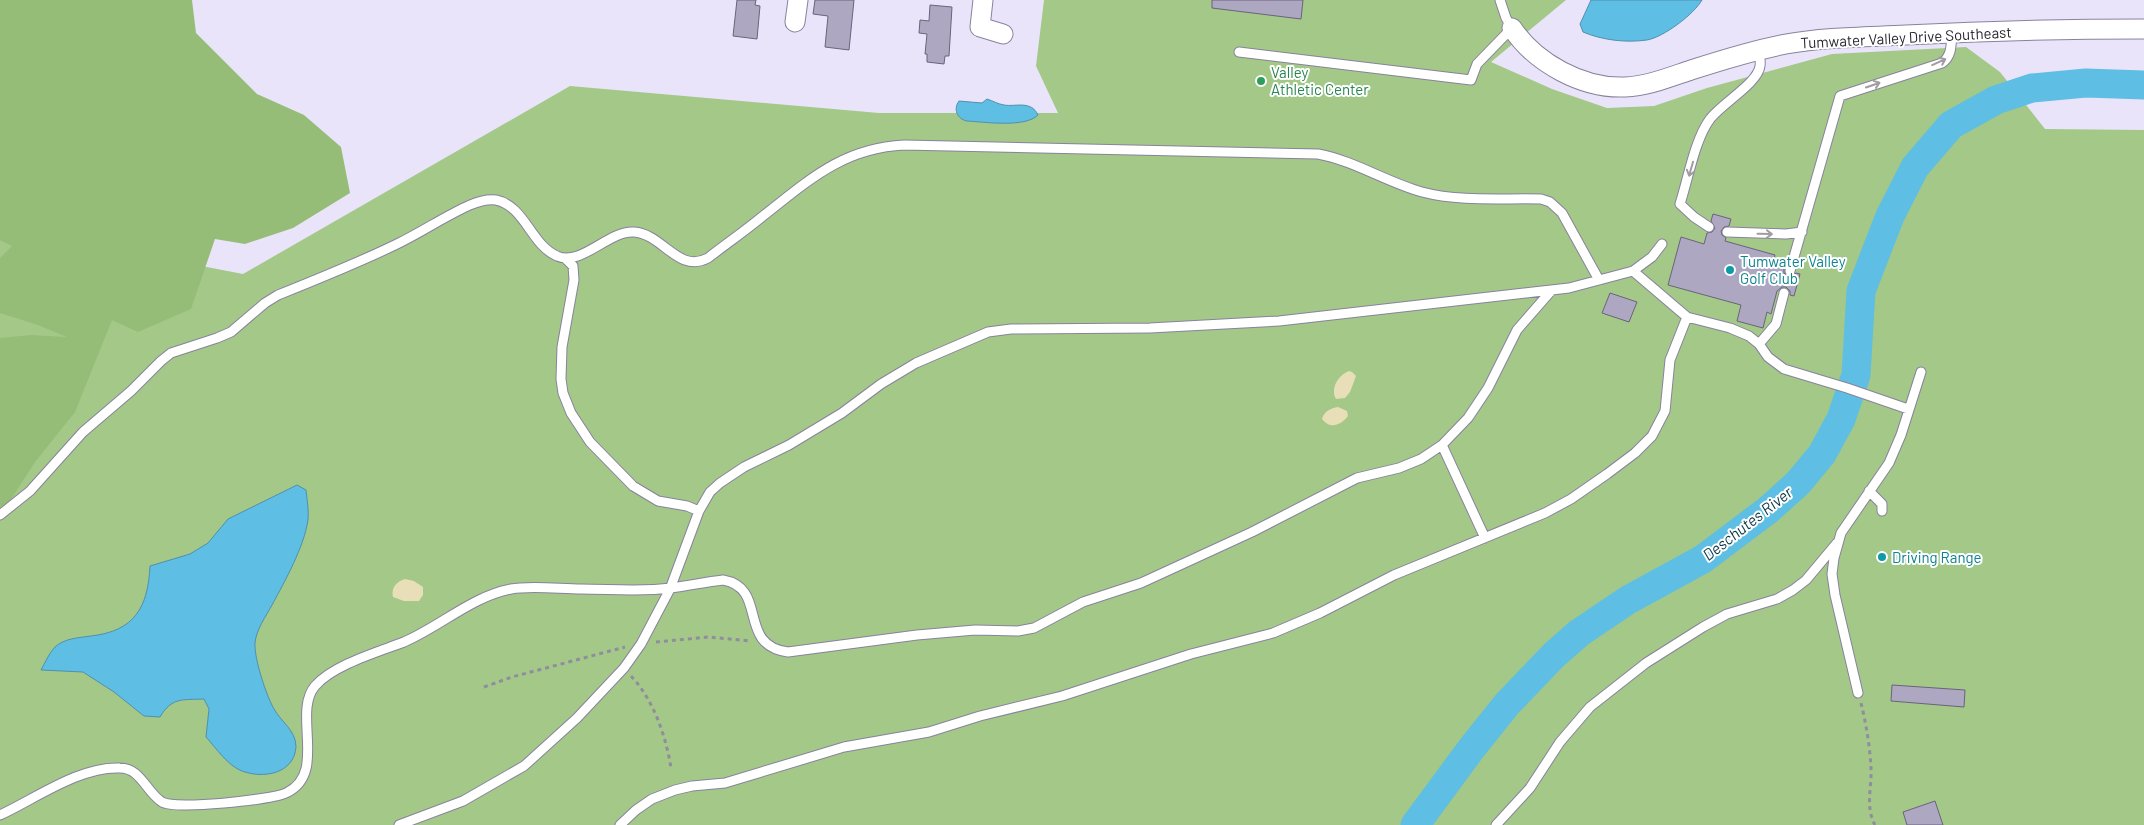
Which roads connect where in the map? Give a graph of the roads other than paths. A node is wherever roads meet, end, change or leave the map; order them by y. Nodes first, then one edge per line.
1 (798, 0) edge
2 (983, 0) edge
3 (1500, 0) edge
4 (795, 22) dead end
5 (1512, 28) junction
6 (2144, 29) edge
7 (1952, 32) junction
8 (1003, 34) dead end
9 (1759, 50) junction
10 (1239, 52) dead end
11 (1709, 227) dead end
12 (1727, 232) dead end
13 (1802, 232) junction
14 (1662, 244) dead end
15 (565, 258) junction
16 (1633, 271) junction
17 (1790, 271) dead end
18 (1599, 280) junction
19 (1551, 290) junction
20 (1784, 293) dead end
21 (1687, 317) junction
22 (1759, 344) junction
23 (1921, 372) dead end
24 (1908, 409) junction
25 (1442, 446) junction
26 (1869, 491) junction
27 (699, 511) junction
28 (1882, 511) dead end
29 (0, 515) edge
30 (1485, 538) junction
31 (1837, 543) junction
32 (670, 589) junction
33 (1858, 693) road end
34 (0, 814) edge
35 (399, 825) edge
36 (620, 825) edge
37 (1496, 825) edge

1 - 4 street
2 - 8 street
3 - 5 lane
5 - 9 street, Tumwater Valley Drive Southeast
5 - 10 lane
6 - 7 street, Tumwater Valley Drive Southeast
7 - 9 street, Tumwater Valley Drive Southeast
13 -> 7 lane
9 -> 11 lane
12 -> 13 lane
13 - 17 lane
14 - 16 lane
15 - 18 lane
15 - 27 lane
15 - 29 lane
16 - 18 lane
16 - 21 lane
18 - 19 lane
19 - 25 lane
19 - 27 lane
20 - 22 lane
21 - 22 lane
21 - 30 lane
22 - 24 lane
23 - 24 lane
24 - 26 lane
25 - 30 lane
25 - 32 lane
26 - 28 lane
26 - 31 lane
27 - 32 lane
30 - 36 lane
31 - 33 lane
31 - 37 lane
32 - 34 lane
32 - 35 lane

